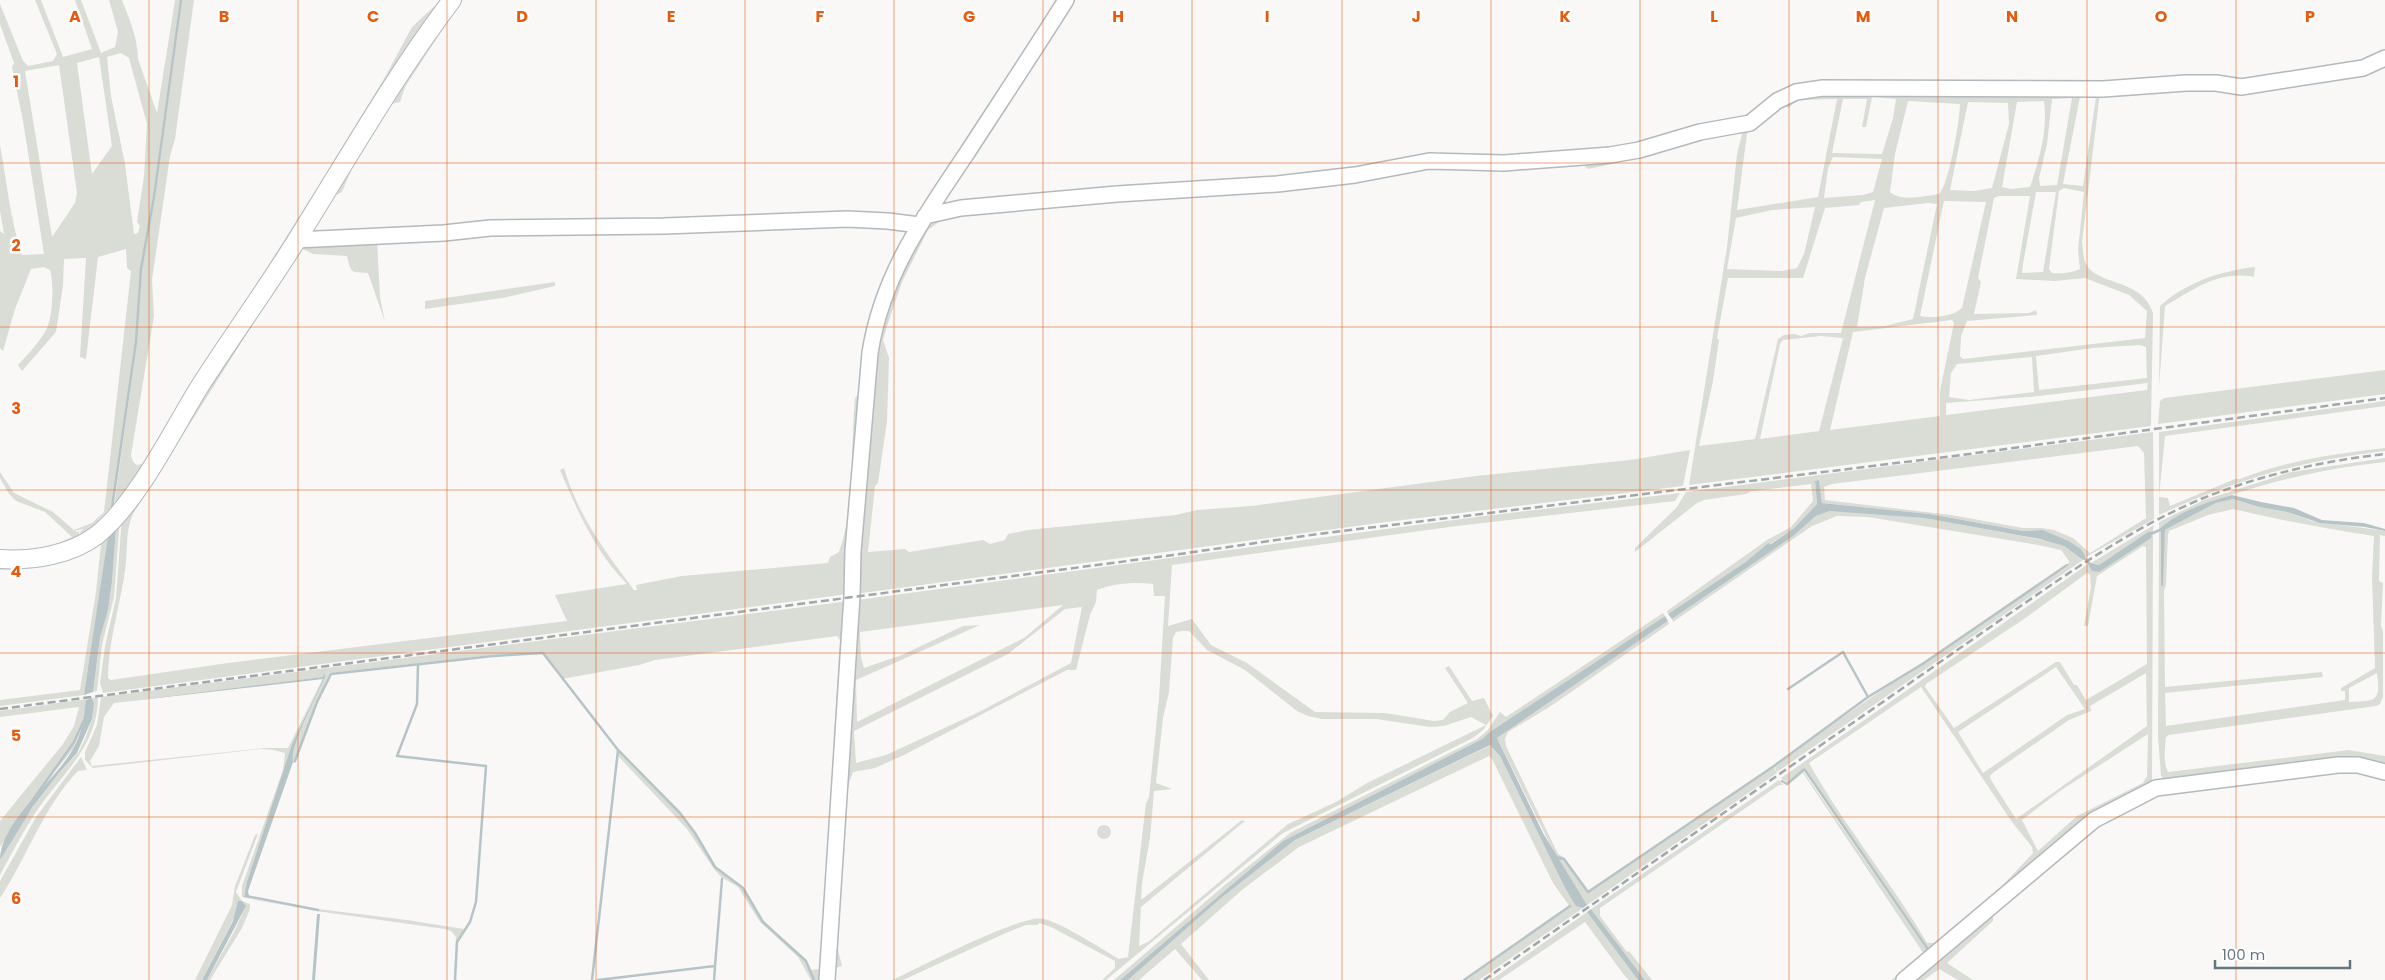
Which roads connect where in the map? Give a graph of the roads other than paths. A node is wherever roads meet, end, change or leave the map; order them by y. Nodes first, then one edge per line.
1 (452, 0) edge
2 (1066, 0) edge
3 (2385, 58) edge
4 (922, 221) junction
5 (296, 240) junction
6 (0, 559) edge
7 (2385, 772) edge
8 (827, 980) edge
9 (1904, 980) edge

1 - 5 main road
2 - 4 street
3 - 4 street
4 - 5 street
4 - 8 street
5 - 6 main road
7 - 9 street

